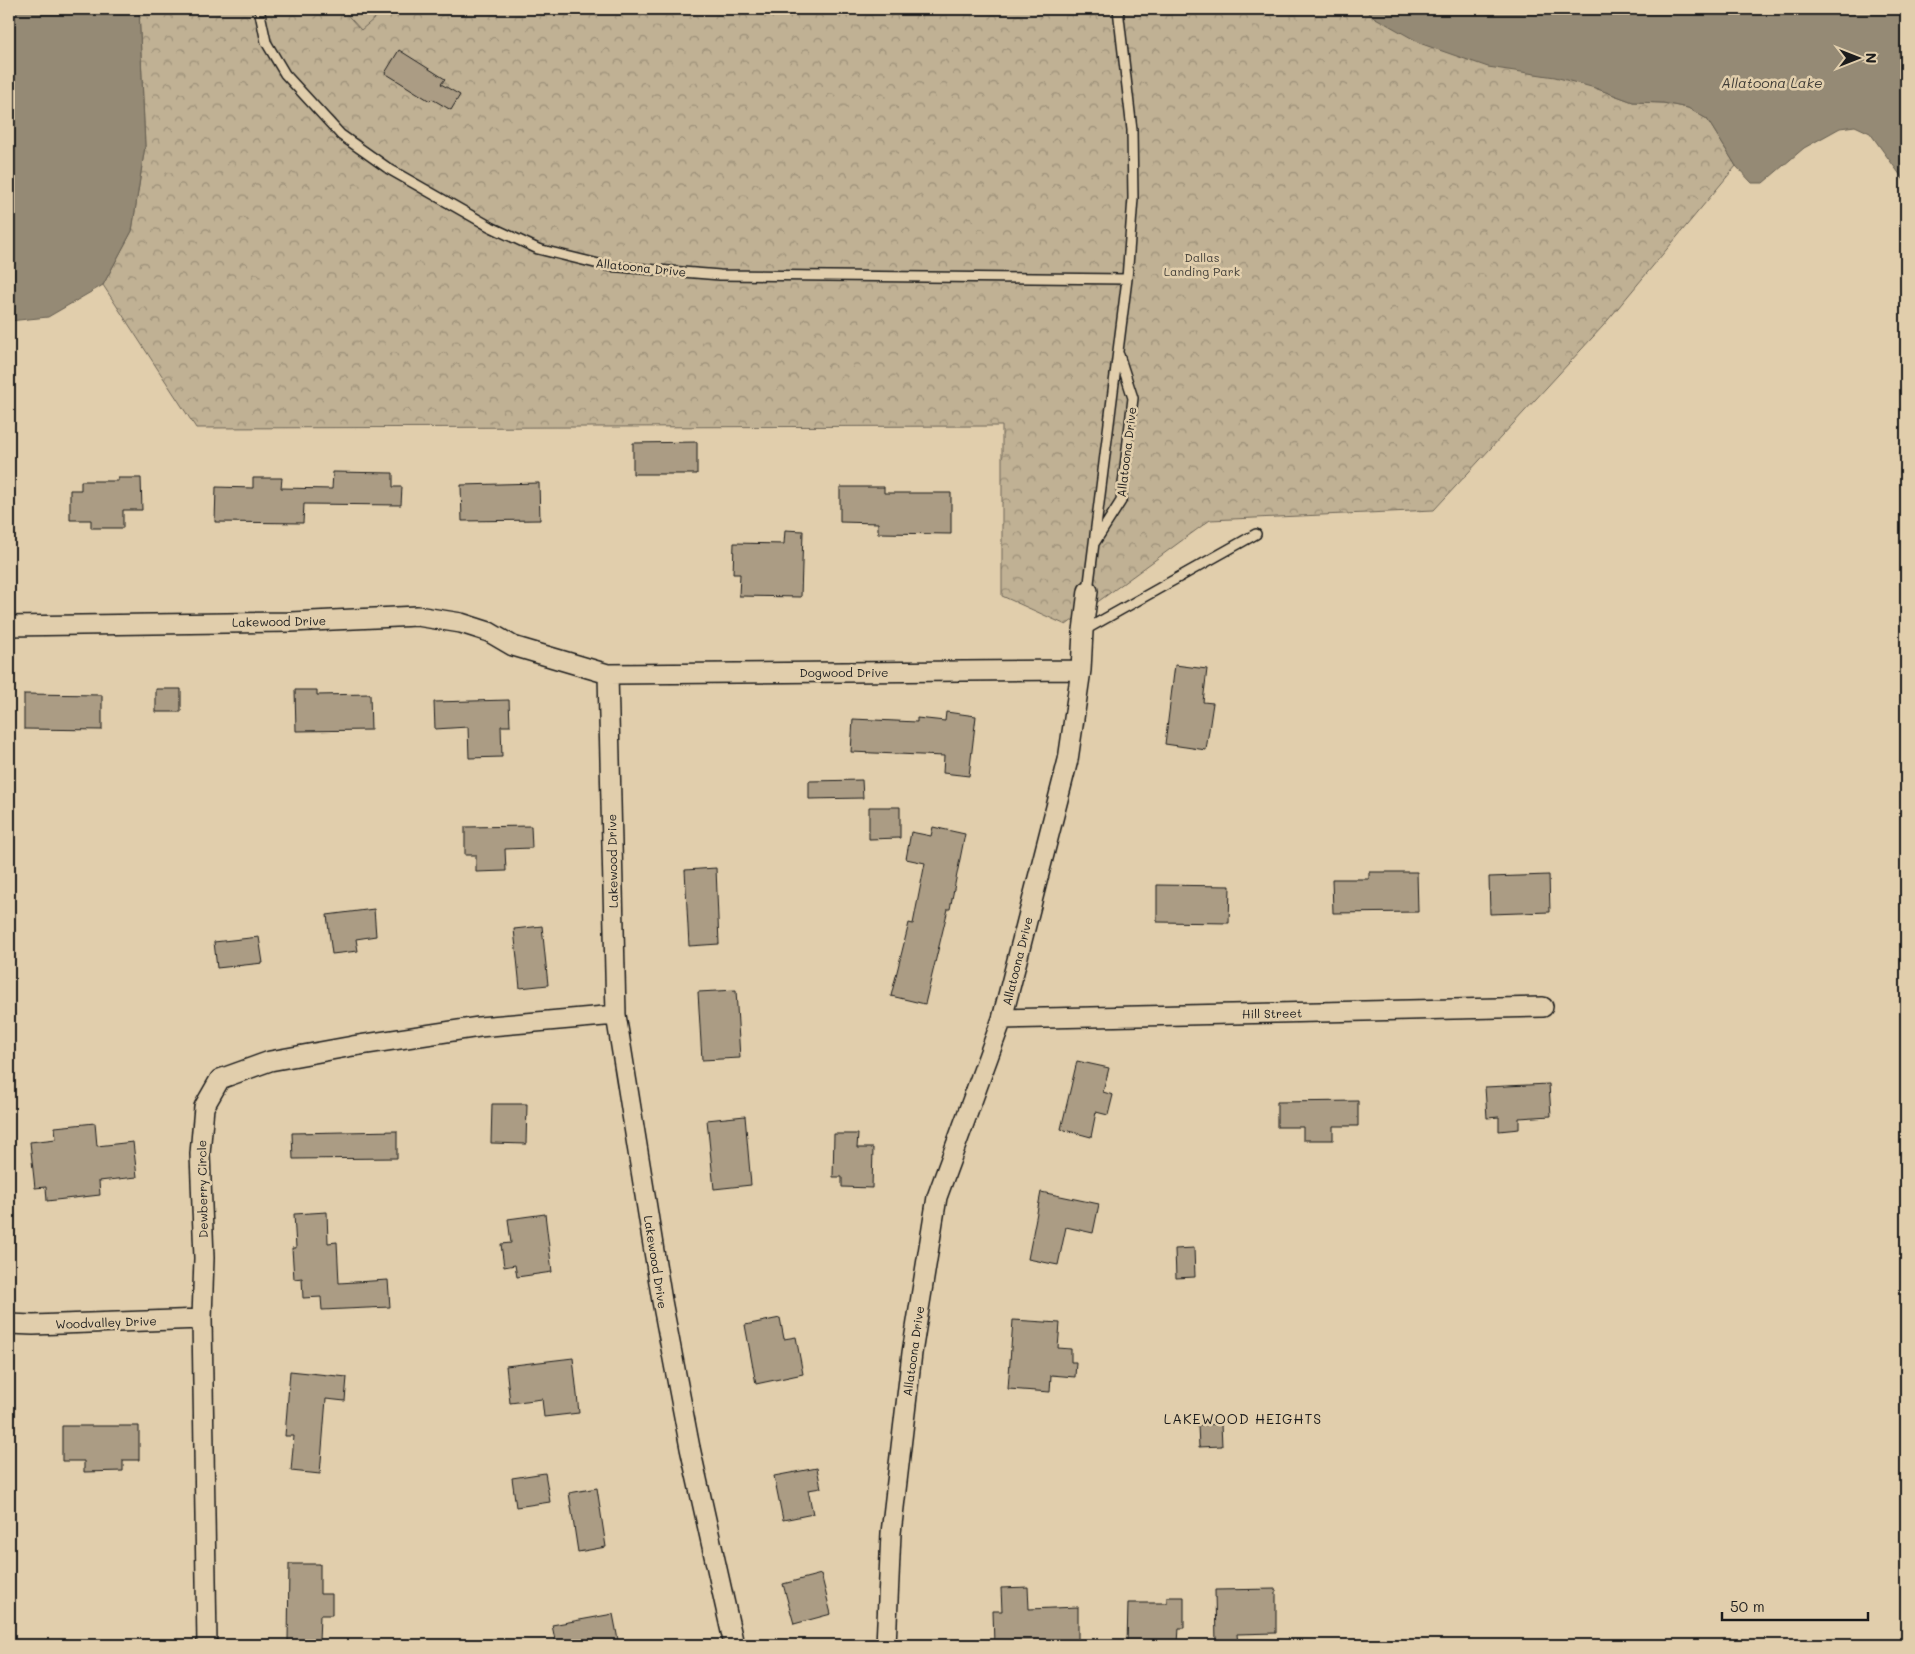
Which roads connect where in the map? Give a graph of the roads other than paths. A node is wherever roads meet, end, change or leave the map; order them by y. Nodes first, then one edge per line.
1 (259, 9) edge
2 (1118, 9) edge
3 (1127, 279) junction
4 (1118, 352) junction
5 (1256, 534) dead end
6 (1094, 544) junction
7 (1088, 591) joint
8 (9, 626) edge
9 (1083, 632) junction
10 (1081, 670) junction
11 (608, 674) junction
12 (1543, 1007) dead end
13 (616, 1015) junction
14 (1002, 1020) junction
15 (202, 1319) junction
16 (9, 1324) edge
17 (207, 1645) edge
18 (734, 1645) edge
19 (886, 1645) edge

1 - 3 lane, Allatoona Drive
2 - 3 lane, Allatoona Drive
3 - 4 lane, Allatoona Drive
4 - 6 lane
4 - 6 lane, Allatoona Drive
5 - 9 lane
6 - 7 lane, Allatoona Drive
7 - 9 street, Allatoona Drive
8 - 11 street, Lakewood Drive
9 - 10 street, Allatoona Drive
10 - 11 street, Dogwood Drive
10 - 14 street, Allatoona Drive
11 - 13 street, Lakewood Drive
12 - 14 street, Hill Street
13 - 15 street, Dewberry Circle
13 - 18 street, Lakewood Drive
14 - 19 street, Allatoona Drive
15 - 16 street, Woodvalley Drive
15 - 17 street, Dewberry Circle

